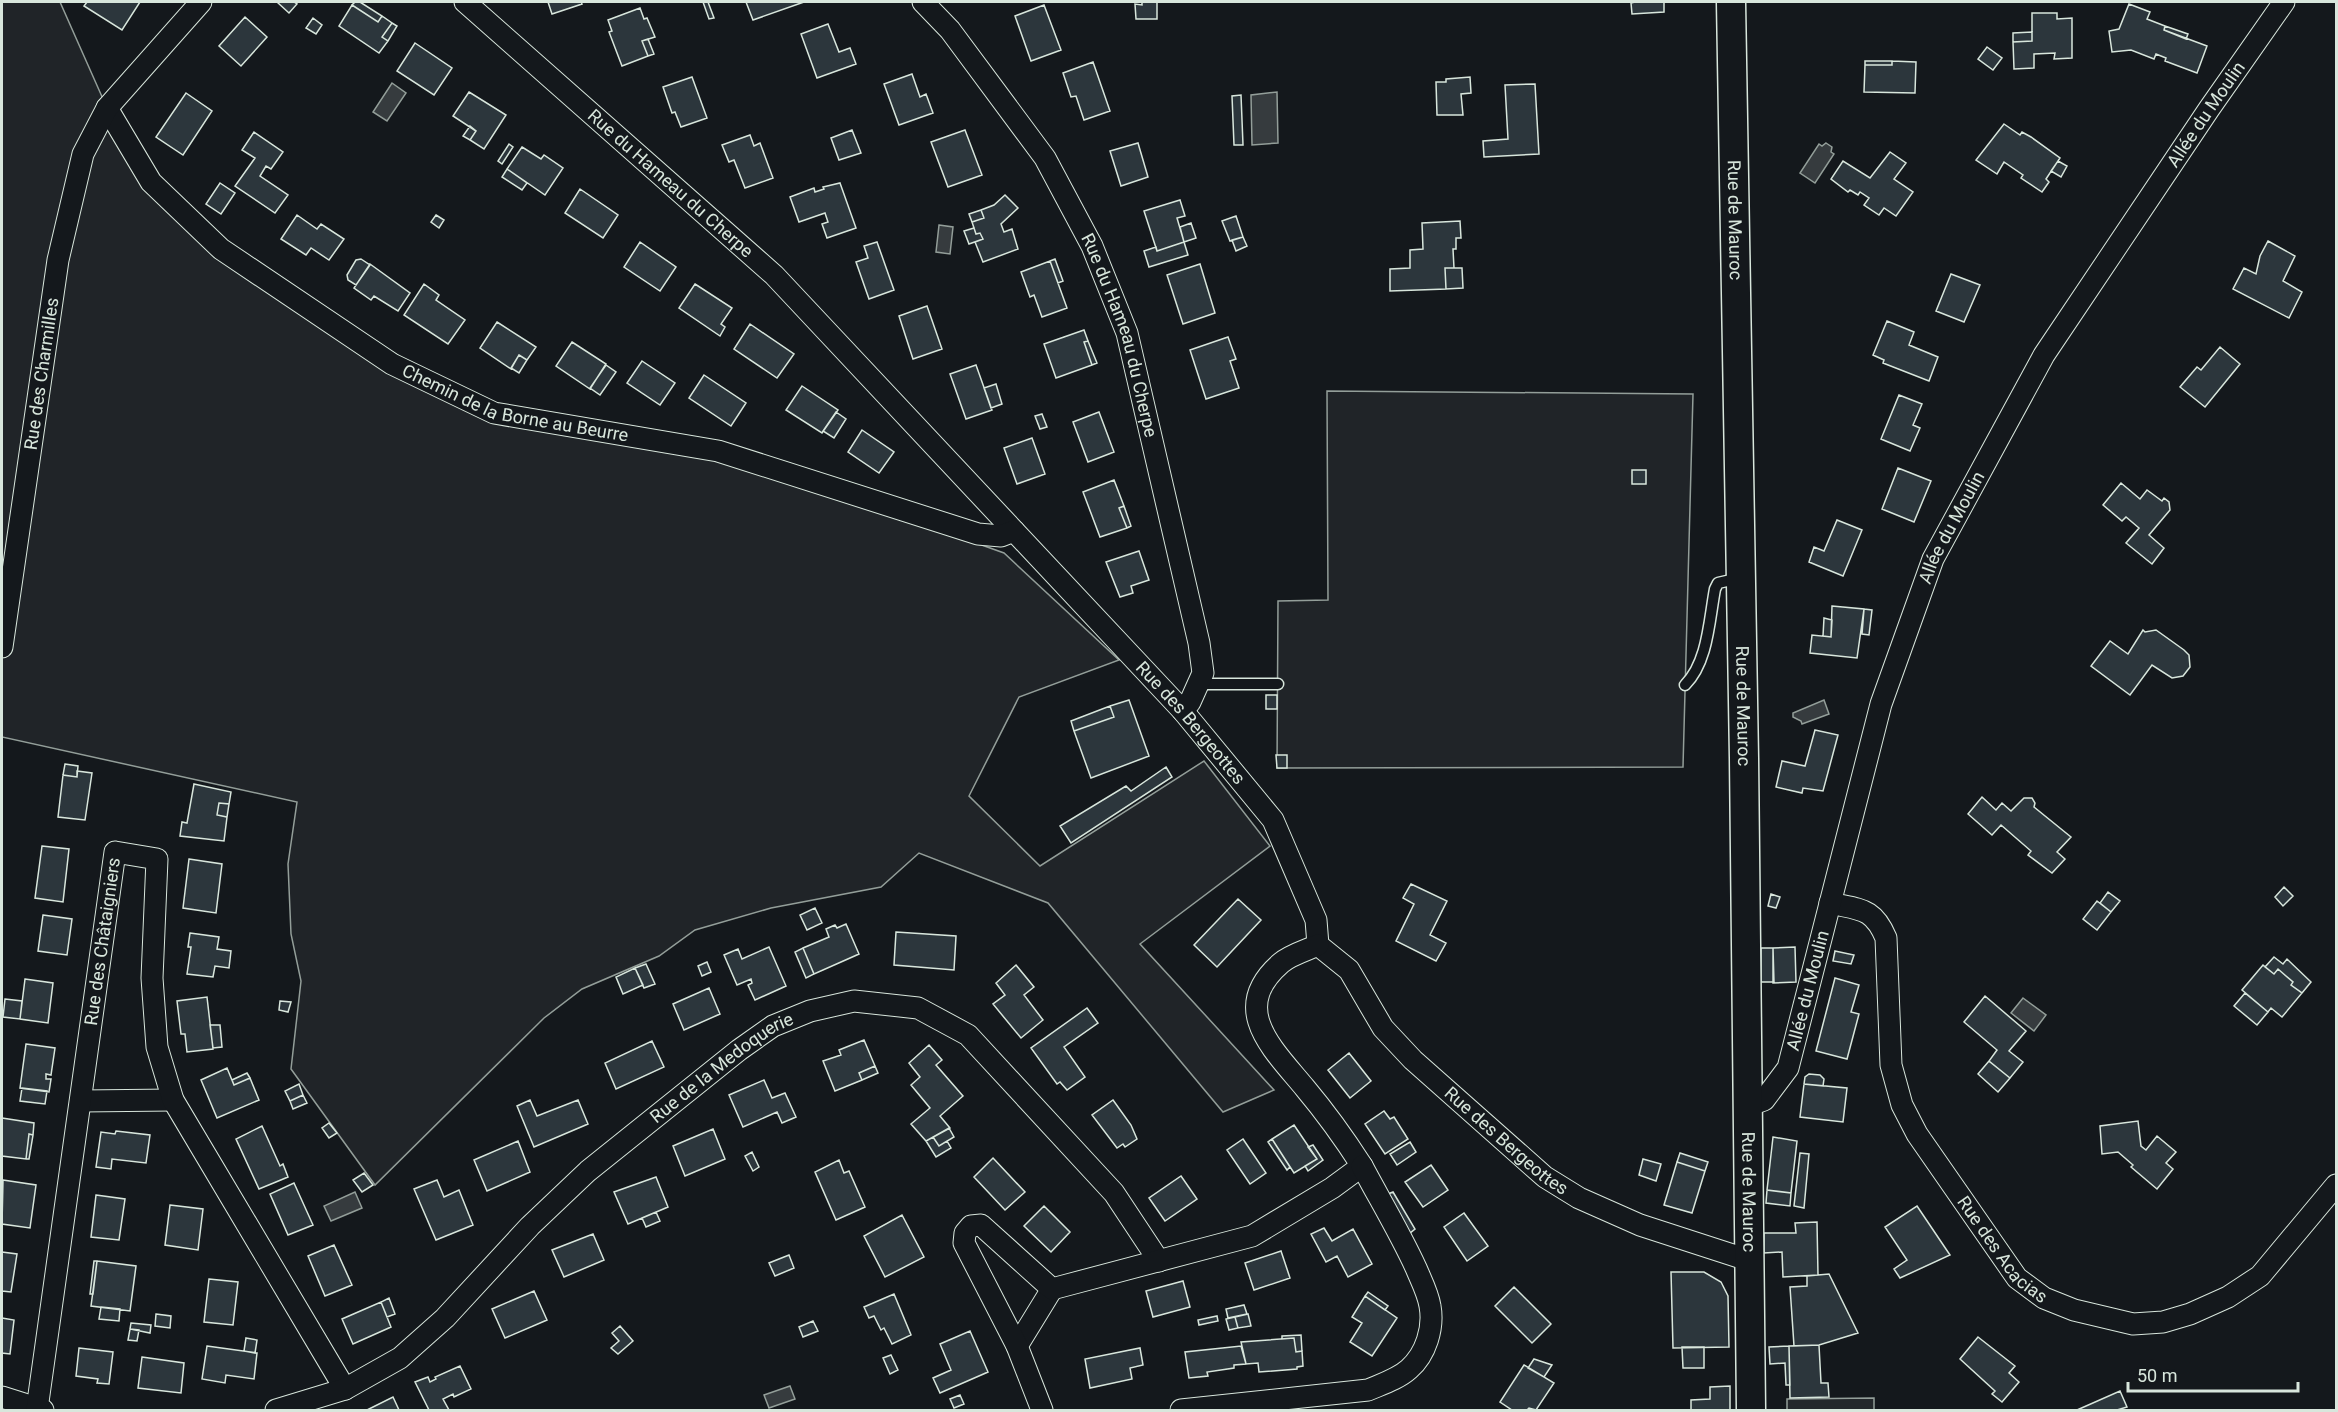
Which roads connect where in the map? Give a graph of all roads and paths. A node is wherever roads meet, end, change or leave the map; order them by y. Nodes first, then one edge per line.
1 (201, 2) edge
2 (465, 2) edge
3 (923, 2) edge
4 (1731, 2) edge
5 (2284, 2) edge
6 (107, 108) junction
7 (1014, 531) junction
8 (1741, 578) junction
9 (2, 647) edge
10 (1198, 684) junction
11 (1278, 684) dead end
12 (1685, 685) dead end
13 (1183, 711) junction
14 (1830, 903) junction
15 (1318, 945) junction
16 (173, 1100) junction
17 (81, 1101) junction
18 (1747, 1106) junction
19 (1362, 1166) junction
20 (2337, 1185) edge
21 (1748, 1260) junction
22 (1159, 1261) junction
23 (1052, 1290) junction
24 (1017, 1346) junction
25 (345, 1389) junction
26 (2, 1397) edge
27 (40, 1410) edge
28 (276, 1410) edge
29 (1042, 1410) edge
30 (1181, 1410) edge
31 (1751, 1410) edge

1 - 6 street
2 - 7 street, Rue du Hameau du Cherpe
3 - 10 street, Rue du Hameau du Cherpe
4 - 8 street, Rue de Mauroc
5 - 14 street, Allée du Moulin
6 - 7 street, Chemin de la Borne au Beurre
6 - 9 street, Rue des Charmilles
7 - 13 street, Rue des Bergeottes
8 - 12 lane
8 - 18 street, Rue de Mauroc
10 - 11 lane
10 - 13 street, Rue du Hameau du Cherpe
13 - 15 street, Rue des Bergeottes
14 - 18 street, Allée du Moulin
14 - 20 street, Rue des Acacias
15 - 19 street
15 - 21 street, Rue des Bergeottes
16 - 17 street
16 - 17 street, Rue des Châtaigniers
16 - 25 street, Rue des Châtaigniers
17 - 27 street, Rue des Châtaigniers
18 - 21 street, Rue de Mauroc
19 - 22 street
19 - 30 street
21 - 31 street, Rue de Mauroc
22 - 23 street
22 - 25 street, Rue de la Medoquerie
23 - 24 street
23 - 24 street
24 - 29 street
25 - 28 street, Rue de la Medoquerie
26 - 27 street

